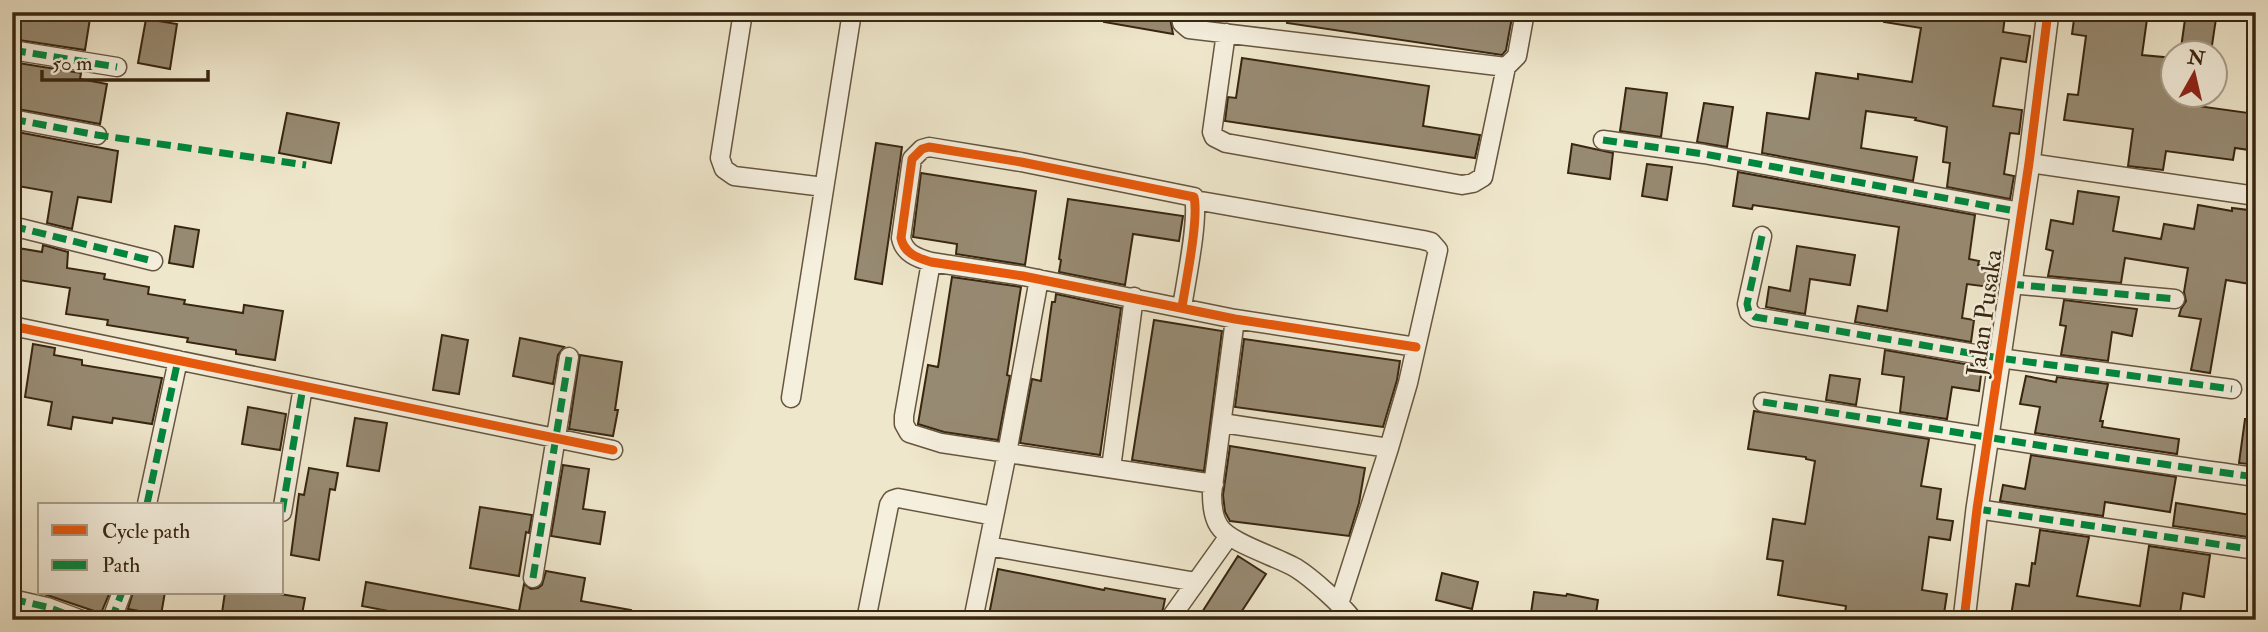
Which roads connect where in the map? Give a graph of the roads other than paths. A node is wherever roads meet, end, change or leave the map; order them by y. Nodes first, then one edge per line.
1 (743, 12) edge
2 (852, 12) edge
3 (1180, 12) edge
4 (1525, 12) edge
5 (2048, 12) edge
6 (1226, 33) junction
7 (12, 50) edge
8 (117, 67) dead end
9 (1506, 67) junction
10 (12, 120) edge
11 (97, 135) dead end
12 (1603, 140) dead end
13 (2029, 163) junction
14 (824, 187) junction
15 (2256, 196) edge
16 (1195, 200) junction
17 (2021, 212) junction
18 (12, 226) edge
19 (1762, 236) dead end
20 (153, 261) dead end
21 (930, 262) junction
22 (1040, 279) junction
23 (2010, 284) junction
24 (1134, 297) junction
25 (2175, 299) dead end
26 (1182, 307) junction
27 (1235, 319) junction
28 (12, 326) edge
29 (1416, 348) junction
30 (569, 357) dead end
31 (1999, 358) junction
32 (178, 359) junction
33 (303, 387) junction
34 (2232, 389) dead end
35 (791, 398) dead end
36 (1763, 402) dead end
37 (1222, 423) junction
38 (1988, 436) junction
39 (555, 440) junction
40 (1389, 448) junction
41 (613, 450) dead end
42 (1007, 453) junction
43 (1111, 468) junction
44 (2256, 477) edge
45 (1214, 484) junction
46 (147, 503) edge
47 (284, 503) edge
48 (1977, 509) junction
49 (994, 516) junction
50 (1229, 536) junction
51 (988, 546) junction
52 (2256, 550) edge
53 (533, 578) dead end
54 (1196, 582) junction
55 (121, 594) edge
56 (12, 599) edge
57 (1339, 604) junction
58 (82, 620) edge
59 (110, 620) edge
60 (866, 620) edge
61 (973, 620) edge
62 (1169, 620) edge
63 (1353, 620) edge
64 (1964, 620) edge

1 - 14 street
2 - 14 street
3 - 6 street
4 - 9 street
5 - 13 street, Jalan Pusaka
6 - 9 street
6 - 9 street
7 - 8 street
10 - 11 street
12 - 17 street
13 - 15 street
13 - 17 street, Jalan Pusaka
14 - 35 street
16 - 21 street
16 - 26 street
16 - 29 street
17 - 23 street, Jalan Pusaka
18 - 20 street
19 - 31 street
21 - 22 street
21 - 42 street
22 - 24 street
22 - 42 street
23 - 25 street
23 - 31 street, Jalan Pusaka
24 - 26 street
24 - 43 street
26 - 27 street
27 - 29 street
27 - 37 street
28 - 32 street
29 - 40 street
30 - 39 street
31 - 34 street
31 - 38 street, Jalan Pusaka
32 - 33 street
32 - 46 street
33 - 39 street
33 - 47 street
36 - 38 street
37 - 40 street
37 - 45 street
38 - 44 street
38 - 48 street, Jalan Pusaka
39 - 41 street
39 - 53 street
40 - 57 street
42 - 43 street
42 - 49 street
43 - 45 street
45 - 50 street
48 - 52 street
48 - 64 street, Jalan Pusaka
49 - 51 street
49 - 60 street
50 - 54 street
50 - 57 street
51 - 54 street
51 - 61 street
54 - 62 street
55 - 59 street
56 - 58 street
57 - 63 street

